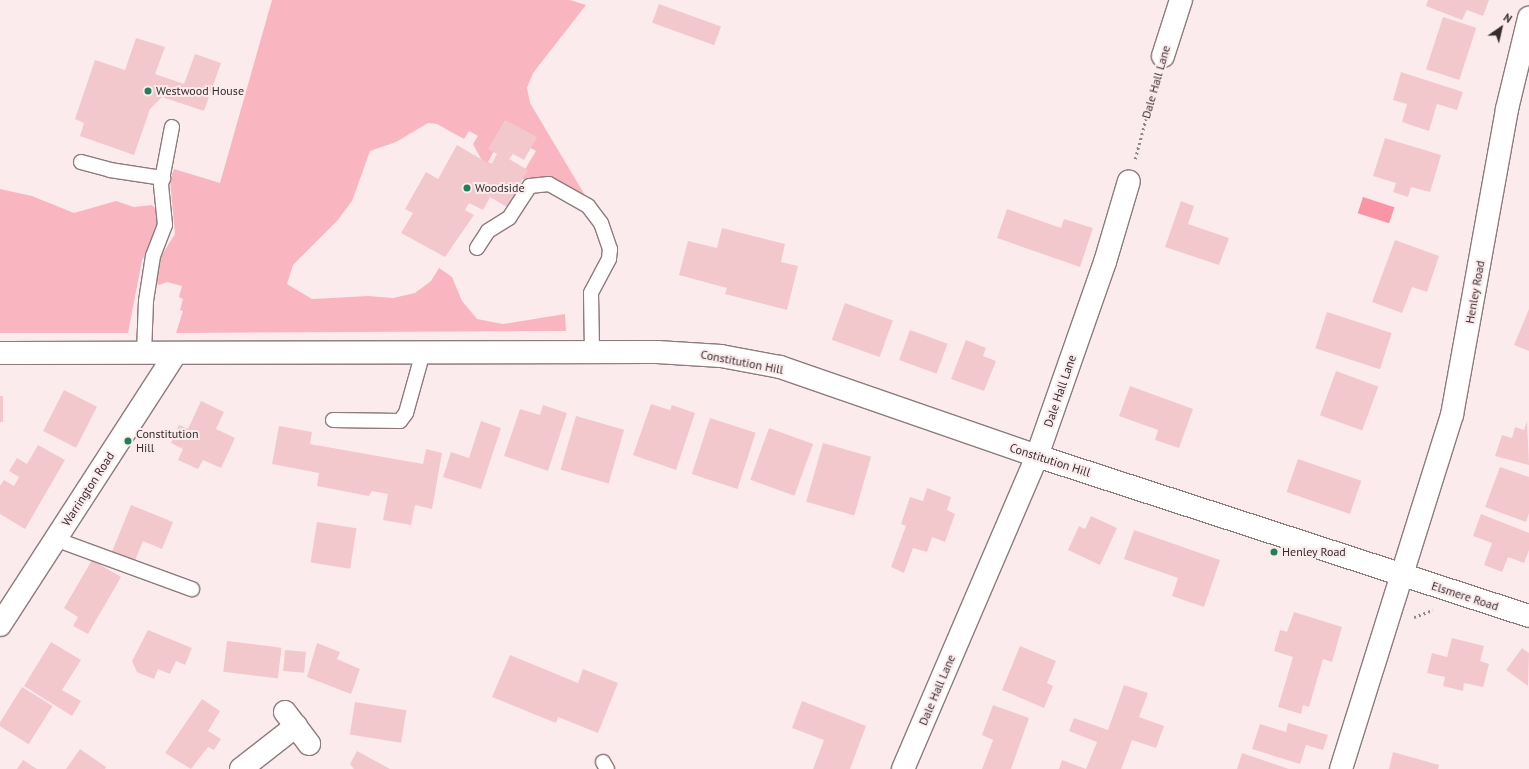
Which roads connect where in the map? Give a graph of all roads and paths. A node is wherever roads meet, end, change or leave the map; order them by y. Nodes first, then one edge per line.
1 (1181, 0) edge
2 (1529, 18) edge
3 (1163, 56) joint
4 (172, 127) dead end
5 (81, 162) dead end
6 (163, 178) junction
7 (1128, 181) joint
8 (477, 248) dead end
9 (423, 352) junction
10 (592, 352) junction
11 (0, 353) edge
12 (144, 353) junction
13 (176, 354) junction
14 (333, 420) dead end
15 (1037, 456) junction
16 (55, 539) junction
17 (1402, 575) junction
18 (192, 589) dead end
19 (1440, 610) dead end
20 (1529, 616) edge
21 (1410, 620) dead end
22 (0, 625) edge
23 (309, 744) dead end
24 (241, 769) edge
25 (904, 769) edge
26 (1340, 769) edge

1 - 3 street, Dale Hall Lane
2 - 17 street, Henley Road
3 - 7 path, Dale Hall Lane
4 - 6 lane
5 - 6 lane
6 - 12 lane
7 - 15 street, Dale Hall Lane
8 - 10 lane
9 - 10 street, Constitution Hill
9 - 13 street, Constitution Hill
9 - 14 lane
10 - 15 street, Constitution Hill
11 - 12 street, Constitution Hill
12 - 13 street, Constitution Hill
13 - 16 street, Warrington Road
15 - 17 street, Constitution Hill
15 - 25 street, Dale Hall Lane
16 - 18 lane
16 - 22 street, Warrington Road
17 - 20 street, Elsmere Road
17 - 26 street, Henley Road
19 - 21 path
23 - 24 street

